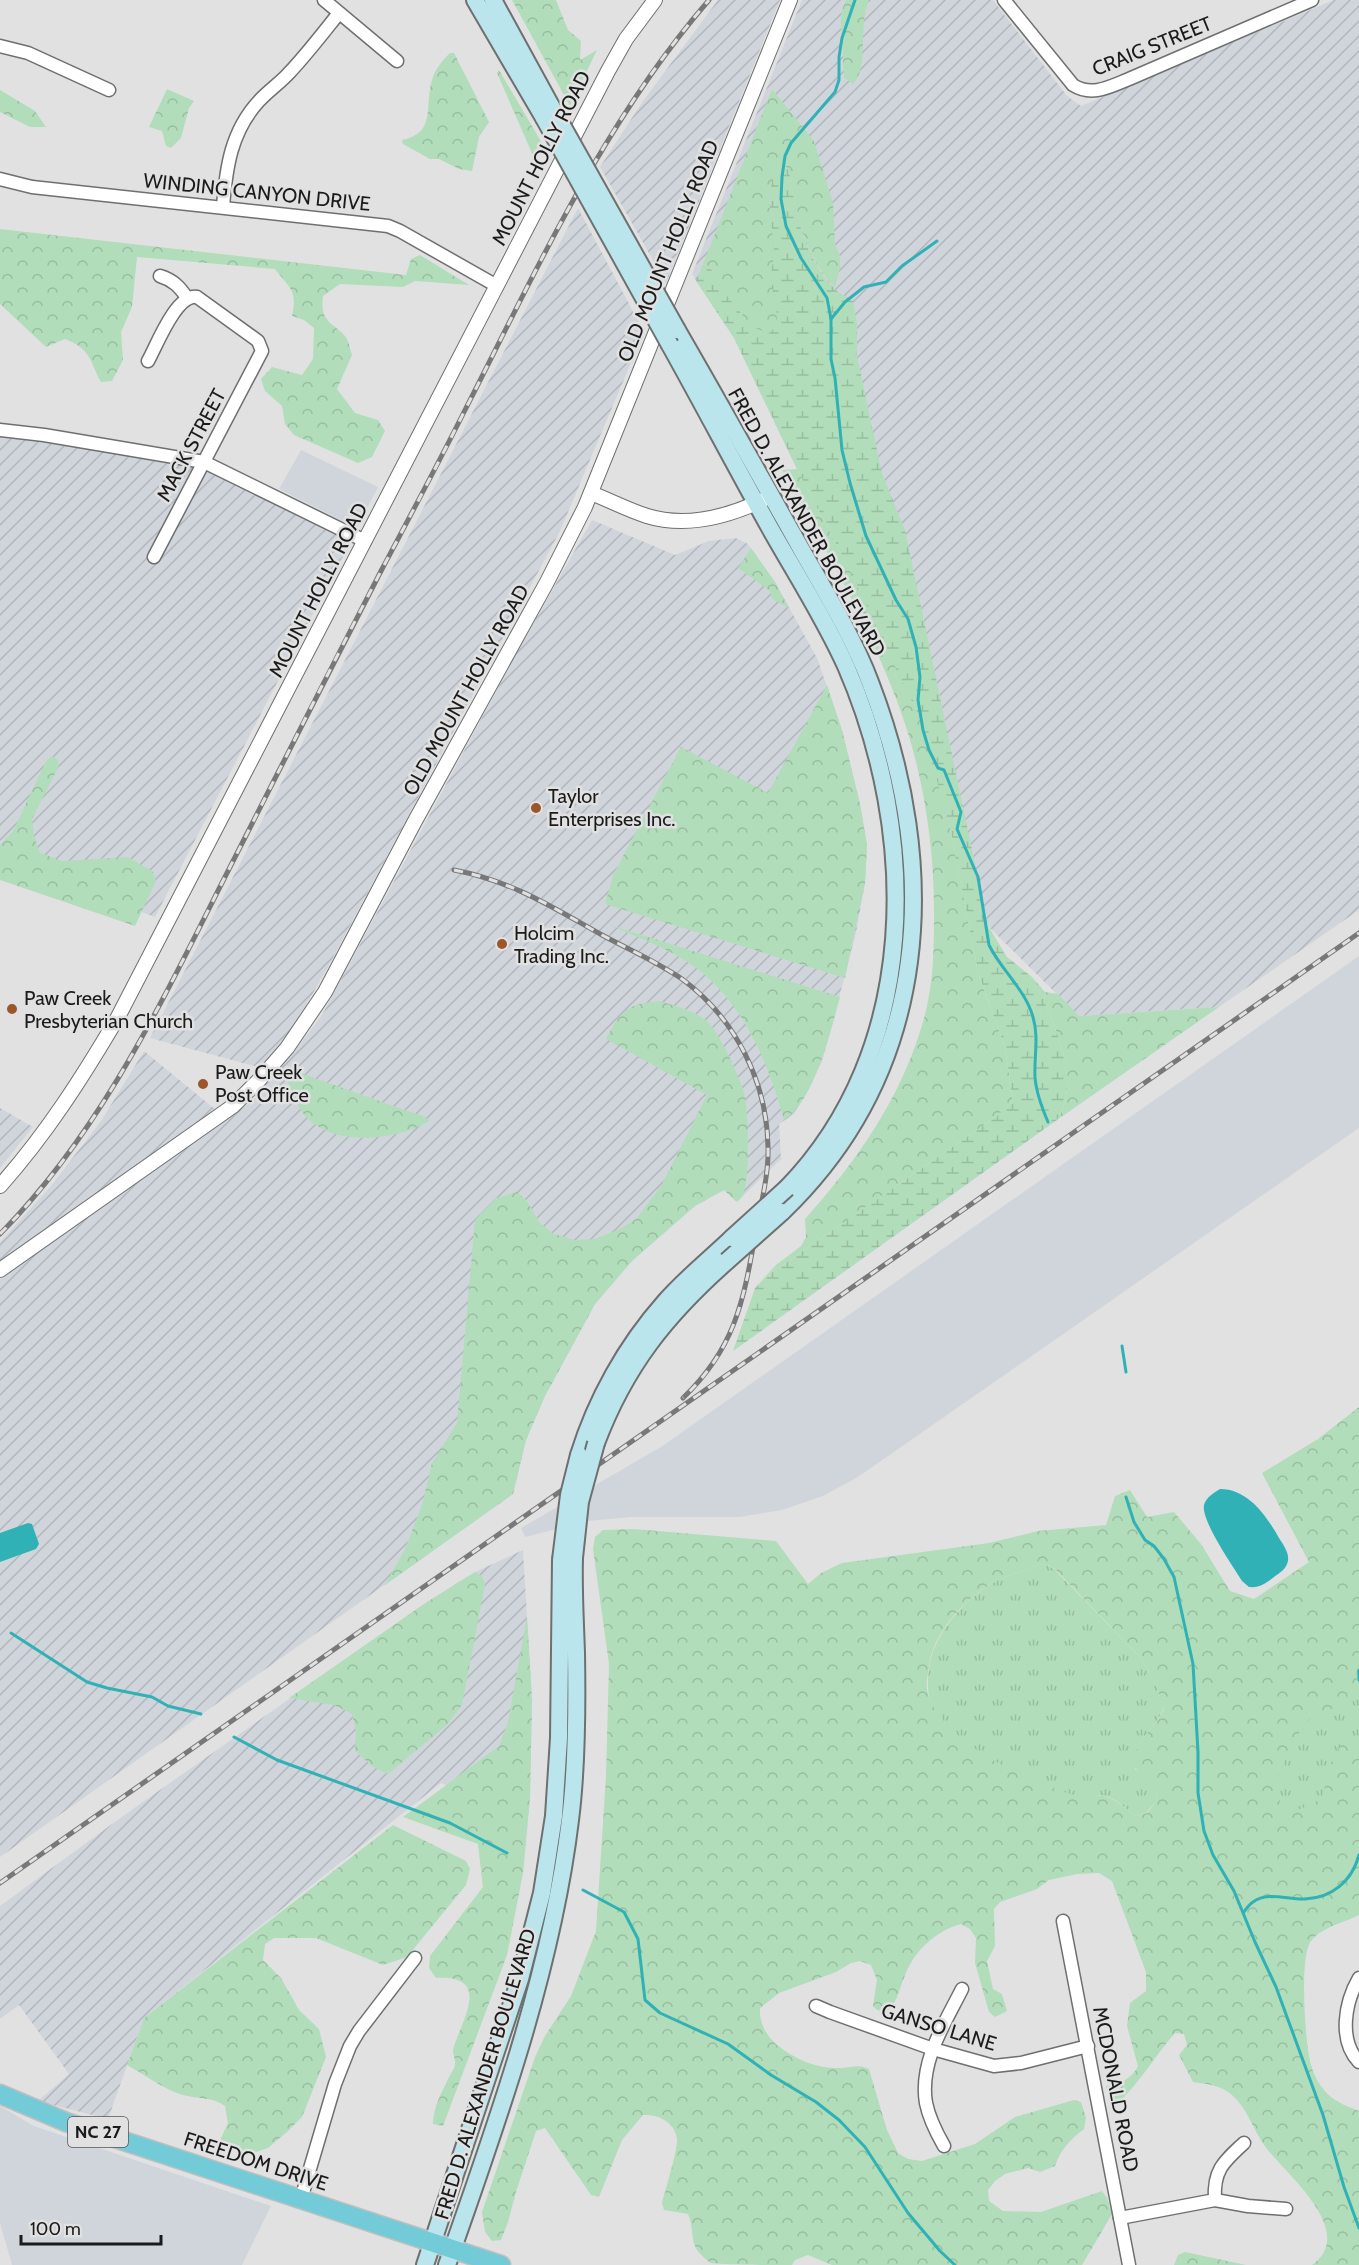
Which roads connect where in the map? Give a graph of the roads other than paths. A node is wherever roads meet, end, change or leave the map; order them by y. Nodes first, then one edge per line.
1 (324, 0) edge
2 (475, 0) edge
3 (493, 0) edge
4 (654, 0) edge
5 (790, 0) edge
6 (1004, 0) edge
7 (1309, 0) edge
8 (339, 13) junction
9 (0, 46) edge
10 (398, 61) dead end
11 (109, 90) dead end
12 (548, 112) junction
13 (0, 179) edge
14 (223, 207) junction
15 (160, 276) dead end
16 (496, 286) junction
17 (187, 298) junction
18 (148, 361) dead end
19 (0, 430) edge
20 (204, 462) junction
21 (591, 493) junction
22 (764, 500) junction
23 (365, 541) junction
24 (154, 557) dead end
25 (0, 1186) edge
26 (0, 1270) edge
27 (568, 1559) junction
28 (1063, 1921) dead end
29 (415, 1958) dead end
30 (1359, 1978) edge
31 (962, 1989) dead end
32 (816, 2006) dead end
33 (1088, 2046) junction
34 (933, 2049) junction
35 (1359, 2062) edge
36 (0, 2094) edge
37 (1244, 2143) dead end
38 (944, 2146) dead end
39 (301, 2199) junction
40 (1215, 2200) junction
41 (1287, 2209) dead end
42 (1120, 2218) junction
43 (433, 2243) junction
44 (450, 2257) edge
45 (425, 2265) edge
46 (501, 2265) edge
47 (1129, 2265) edge

1 - 8 street
2 - 12 main road, FRED D. ALEXANDER BOULEVARD
3 - 12 main road, FRED D. ALEXANDER BOULEVARD
4 - 16 street, MOUNT HOLLY ROAD
5 - 21 street, OLD MOUNT HOLLY ROAD
6 - 7 street, CRAIG STREET
8 - 10 street
8 - 14 street
9 - 11 street
12 - 22 main road, FRED D. ALEXANDER BOULEVARD, bridge
13 - 14 street, WINDING CANYON DRIVE
14 - 16 street, WINDING CANYON DRIVE
15 - 17 street
16 - 23 street, MOUNT HOLLY ROAD
17 - 18 street
17 - 20 street, MACK STREET
19 - 20 street
20 - 23 street
20 - 24 street, MACK STREET
21 - 22 street
21 - 26 street, OLD MOUNT HOLLY ROAD
22 - 27 main road, FRED D. ALEXANDER BOULEVARD, bridge
22 - 27 main road, FRED D. ALEXANDER BOULEVARD, bridge
23 - 25 street, MOUNT HOLLY ROAD
27 - 43 main road, FRED D. ALEXANDER BOULEVARD
27 - 44 main road, FRED D. ALEXANDER BOULEVARD
28 - 33 street, MCDONALD ROAD
29 - 39 street
30 - 35 street
31 - 34 street
32 - 34 street, GANSO LANE
33 - 34 street, GANSO LANE
33 - 42 street, MCDONALD ROAD
34 - 38 street
36 - 39 main road, FREEDOM DRIVE / NC 27
37 - 40 street
39 - 43 main road, FREEDOM DRIVE / NC 27
40 - 41 street
40 - 42 street
42 - 47 street, MCDONALD ROAD
43 - 44 main road, FREEDOM DRIVE / NC 27
43 - 45 main road, FRED D. ALEXANDER BOULEVARD
44 - 46 main road, FREEDOM DRIVE / NC 27

